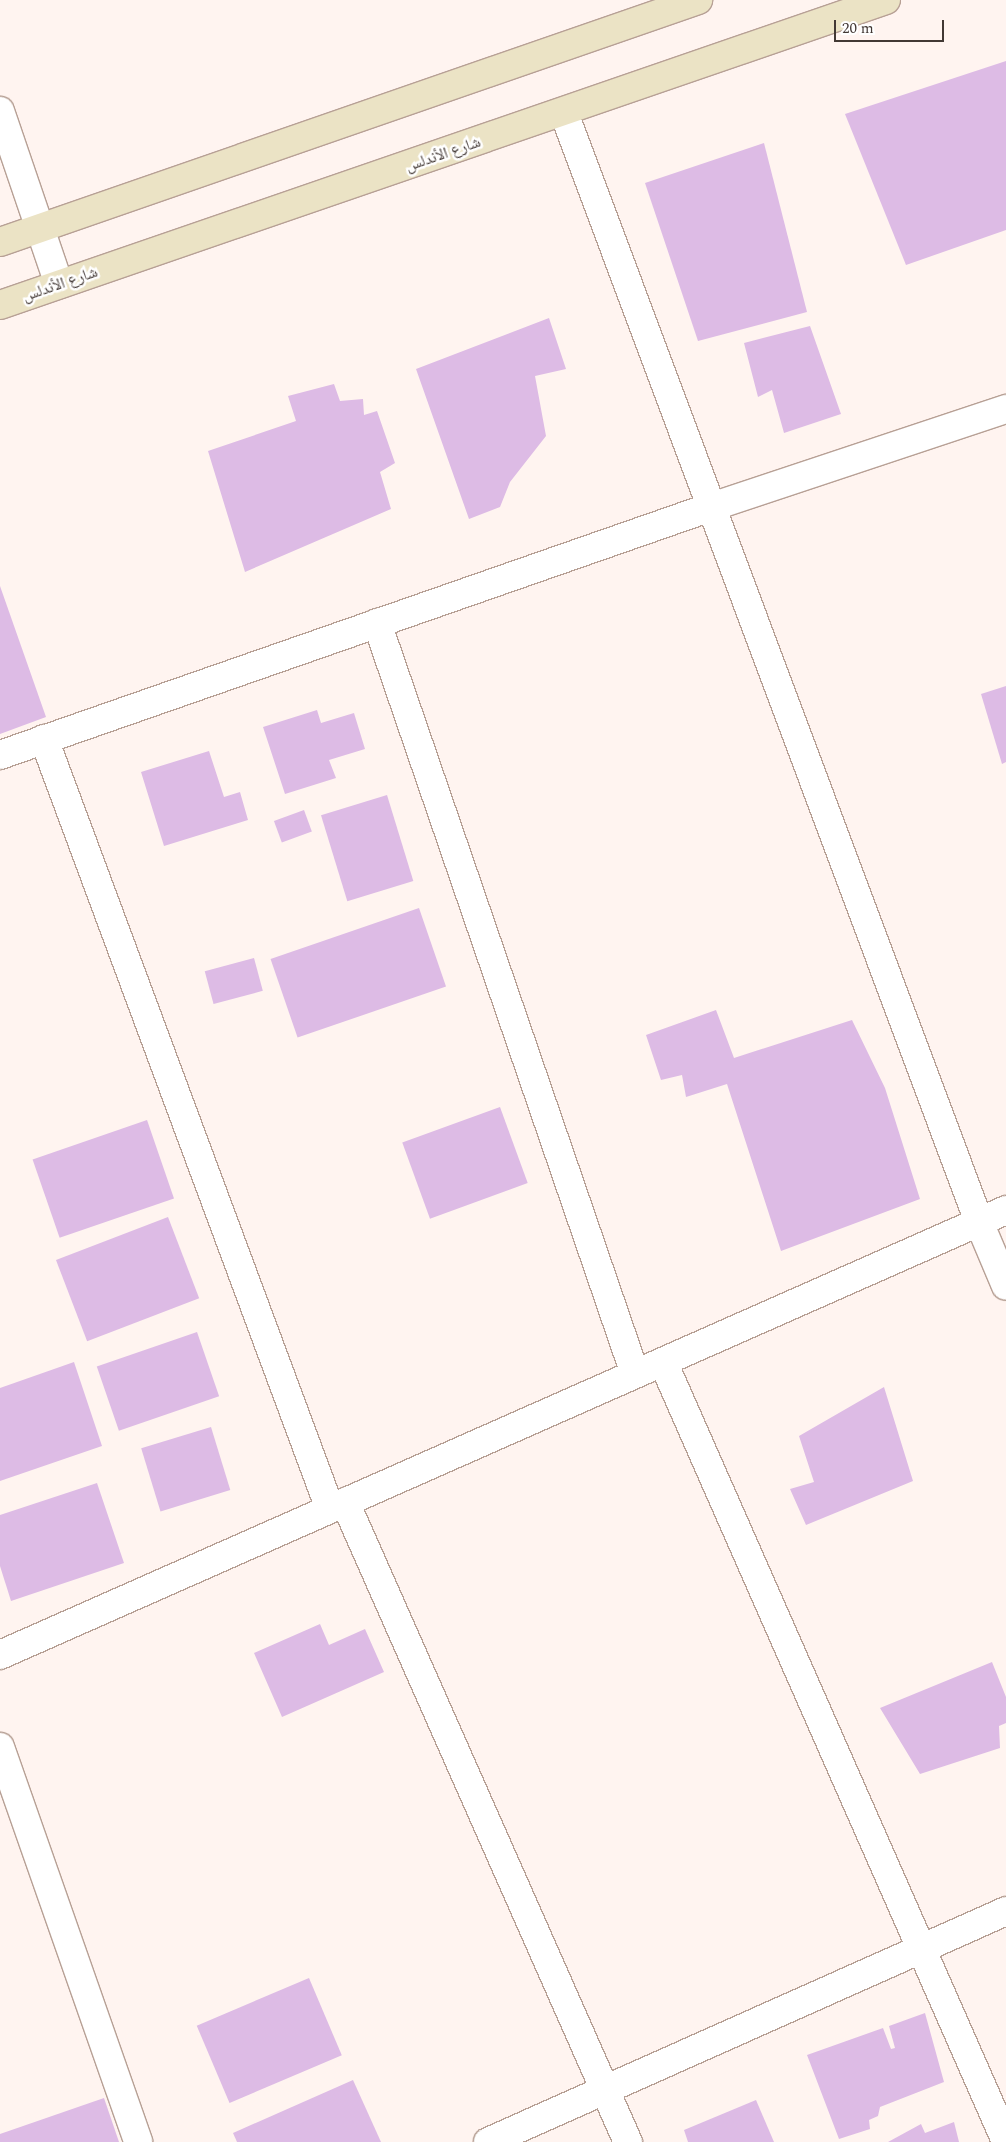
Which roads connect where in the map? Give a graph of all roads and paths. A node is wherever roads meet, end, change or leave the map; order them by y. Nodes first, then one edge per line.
1 (698, 0) edge
2 (886, 0) edge
3 (0, 111) edge
4 (564, 113) junction
5 (41, 228) junction
6 (0, 242) edge
7 (60, 284) junction
8 (0, 305) edge
9 (1006, 409) edge
10 (711, 507) junction
11 (377, 623) junction
12 (44, 739) junction
13 (0, 755) edge
14 (1006, 1210) edge
15 (979, 1222) junction
16 (1006, 1286) edge
17 (663, 1362) junction
18 (635, 1374) junction
19 (338, 1506) junction
20 (0, 1655) edge
21 (0, 1747) edge
22 (1006, 1911) edge
23 (923, 1948) junction
24 (604, 2090) junction
25 (1006, 2141) edge
26 (138, 2142) edge
27 (488, 2142) edge
28 (628, 2142) edge

1 - 5 main road
2 - 4 main road, شارع الأندلس
3 - 5 street
4 - 7 main road, شارع الأندلس
4 - 10 street
5 - 6 main road
5 - 7 street
7 - 8 main road, شارع الأندلس
9 - 10 street
10 - 11 street
10 - 15 street
11 - 12 street
11 - 18 street
12 - 13 street
12 - 19 street
14 - 15 street
15 - 16 street
15 - 17 street
17 - 18 street
17 - 23 street
18 - 19 street
19 - 20 street
19 - 24 street
21 - 26 street
22 - 23 street
23 - 24 street
23 - 25 street
24 - 27 street
24 - 28 street

